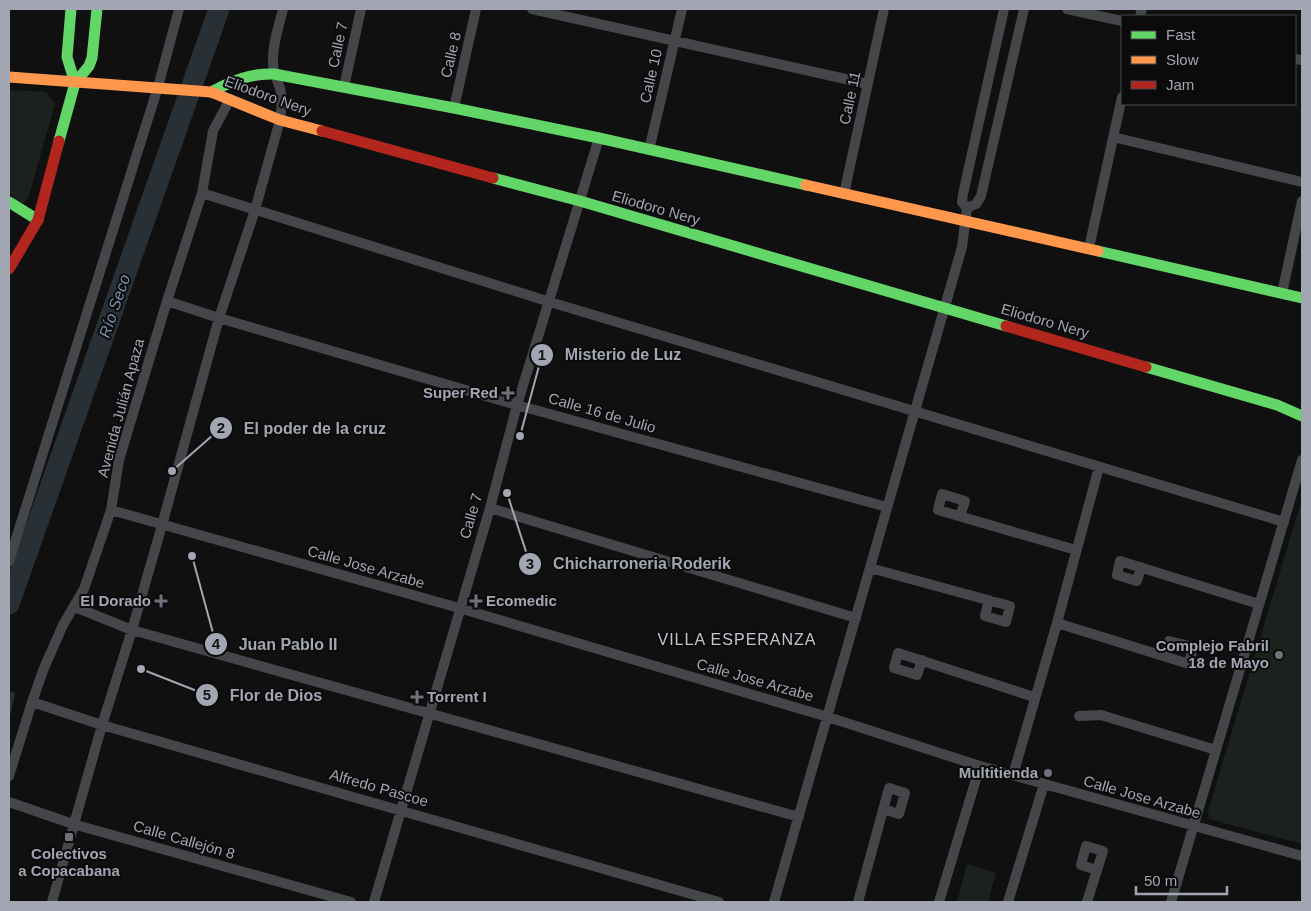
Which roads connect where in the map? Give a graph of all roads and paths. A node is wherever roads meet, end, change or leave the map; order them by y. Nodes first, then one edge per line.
1 (71, 9) edge
2 (97, 9) edge
3 (179, 9) edge
4 (283, 9) edge
5 (361, 9) edge
6 (476, 9) edge
7 (532, 9) edge
8 (682, 9) edge
9 (884, 9) edge
10 (1004, 9) edge
11 (1024, 9) edge
12 (1067, 9) edge
13 (1121, 21) edge
14 (674, 41) junction
15 (274, 74) junction
16 (9, 77) edge
17 (75, 83) junction
18 (868, 84) junction
19 (158, 87) junction
20 (344, 87) junction
21 (209, 91) junction
22 (230, 99) junction
23 (1121, 101) edge
24 (454, 108) junction
25 (280, 120) junction
26 (1113, 137) junction
27 (599, 138) junction
28 (649, 150) junction
29 (1302, 182) edge
30 (202, 193) junction
31 (844, 194) junction
32 (1302, 201) edge
33 (9, 202) edge
34 (580, 202) junction
35 (967, 208) junction
36 (255, 210) junction
37 (38, 220) junction
38 (966, 221) junction
39 (1089, 248) junction
40 (9, 269) edge
41 (1282, 293) junction
42 (1302, 298) edge
43 (167, 301) junction
44 (550, 302) junction
45 (945, 308) junction
46 (219, 318) junction
47 (517, 405) junction
48 (915, 410) junction
49 (1302, 416) edge
50 (1302, 460) edge
51 (1099, 467) junction
52 (887, 507) junction
53 (490, 508) junction
54 (112, 510) junction
55 (960, 516) dead end
56 (1284, 522) junction
57 (162, 526) junction
58 (1076, 550) junction
59 (9, 561) edge
60 (1140, 567) dead end
61 (870, 568) junction
62 (989, 600) dead end
63 (1259, 604) junction
64 (74, 607) junction
65 (459, 608) junction
66 (856, 618) junction
67 (1057, 623) junction
68 (132, 630) junction
69 (1164, 656) dead end
70 (922, 660) dead end
71 (1034, 697) junction
72 (32, 702) junction
73 (430, 713) junction
74 (1079, 716) dead end
75 (828, 717) junction
76 (102, 725) junction
77 (1216, 750) junction
78 (980, 766) junction
79 (1012, 775) junction
80 (9, 776) edge
81 (1044, 784) junction
82 (9, 802) edge
83 (883, 809) dead end
84 (402, 810) junction
85 (799, 817) junction
86 (73, 824) junction
87 (1193, 827) junction
88 (1302, 856) edge
89 (1097, 870) dead end
90 (52, 902) edge
91 (351, 902) edge
92 (374, 902) edge
93 (719, 902) edge
94 (774, 902) edge
95 (858, 902) edge
96 (939, 902) edge
97 (1008, 902) edge
98 (1087, 902) edge
99 (1170, 902) edge

1 - 17 street
2 - 17 street
3 - 19 street
4 - 15 street
5 - 20 street, Calle 7
6 - 24 street, Calle 8
7 - 14 street
8 - 14 street, Calle 10
9 - 18 street, Calle 11
10 - 35 street
11 - 35 street
12 - 13 street
14 - 18 street
14 - 28 street, Calle 10
15 - 20 street, Eliodoro Nery
15 - 21 street, Eliodoro Nery
15 - 25 street
16 - 17 street
17 - 19 street
17 - 37 street
18 - 31 street, Calle 11
19 - 21 street
19 - 59 street
20 - 24 street, Eliodoro Nery
21 - 22 street, Eliodoro Nery
22 - 25 street, Eliodoro Nery
22 - 30 street, Avenida Julián Apaza
23 - 26 street
24 - 27 street, Eliodoro Nery
25 - 34 street, Eliodoro Nery
25 - 36 street
26 - 29 street
26 - 39 street
27 - 28 street, Eliodoro Nery
27 - 34 street, Calle 7
28 - 31 street, Eliodoro Nery
30 - 36 street
30 - 43 street, Avenida Julián Apaza
31 - 38 street, Eliodoro Nery
32 - 41 street
33 - 37 street
34 - 44 street, Calle 7
34 - 45 street, Eliodoro Nery
35 - 38 street
36 - 44 street
36 - 46 street
37 - 40 street
38 - 39 street, Eliodoro Nery
38 - 45 street
39 - 41 street, Eliodoro Nery
41 - 42 street, Eliodoro Nery
43 - 46 street, Calle 16 de Julio
43 - 54 street, Avenida Julián Apaza
44 - 47 street, Calle 7
44 - 48 street
45 - 48 street
45 - 49 street, Eliodoro Nery
46 - 47 street, Calle 16 de Julio
46 - 57 street
47 - 52 street, Calle 16 de Julio
47 - 53 street, Calle 7
48 - 51 street
48 - 52 street
50 - 56 street
51 - 56 street
51 - 58 street
52 - 61 street
53 - 65 street, Calle 7
53 - 66 street
54 - 57 street, Calle Jose Arzabe
54 - 64 street, Avenida Julián Apaza
55 - 58 street
56 - 63 street
57 - 65 street, Calle Jose Arzabe
57 - 68 street
58 - 67 street
60 - 63 street
61 - 62 street
61 - 66 street
63 - 77 street
64 - 68 street
64 - 72 street, Avenida Julián Apaza
65 - 73 street, Calle 7
65 - 75 street, Calle Jose Arzabe
66 - 75 street
67 - 69 street
67 - 71 street
68 - 73 street
68 - 76 street
70 - 71 street
71 - 79 street
72 - 76 street, Alfredo Pascoe
72 - 80 street, Avenida Julián Apaza
73 - 84 street, Calle 7
73 - 85 street
74 - 77 street
75 - 78 street, Calle Jose Arzabe
75 - 85 street
76 - 84 street, Alfredo Pascoe
76 - 86 street
77 - 87 street
78 - 79 street, Calle Jose Arzabe
78 - 96 street
79 - 81 street, Calle Jose Arzabe
81 - 87 street, Calle Jose Arzabe
81 - 97 street
82 - 86 street, Calle Callejón 8
83 - 95 street
84 - 92 street, Calle 7
84 - 93 street, Alfredo Pascoe
85 - 94 street
86 - 90 street
86 - 91 street, Calle Callejón 8
87 - 88 street, Calle Jose Arzabe
87 - 99 street
89 - 98 street

